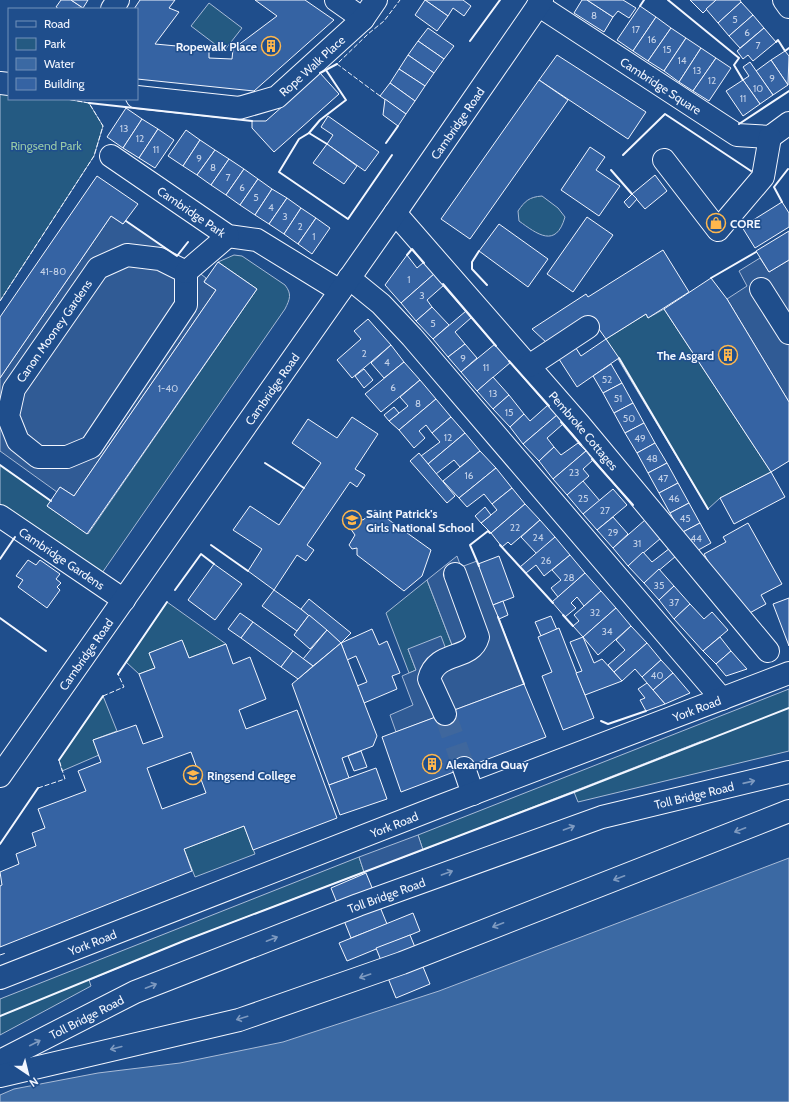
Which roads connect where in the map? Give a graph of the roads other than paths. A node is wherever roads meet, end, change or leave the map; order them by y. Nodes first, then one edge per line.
1 (336, 0) edge
2 (376, 0) edge
3 (784, 0) edge
4 (540, 3) edge
5 (789, 7) edge
6 (363, 18) junction
7 (138, 97) edge
8 (789, 123) edge
9 (770, 137) junction
10 (110, 156) dead end
11 (664, 160) dead end
12 (395, 213) junction
13 (228, 236) junction
14 (186, 272) junction
15 (345, 284) junction
16 (761, 289) dead end
17 (588, 327) dead end
18 (789, 334) edge
19 (529, 366) junction
20 (0, 516) edge
21 (455, 574) dead end
22 (124, 600) junction
23 (768, 651) dead end
24 (789, 673) edge
25 (719, 695) junction
26 (445, 714) tunnel mouth
27 (464, 768) tunnel mouth
28 (789, 772) edge
29 (0, 776) edge
30 (473, 794) junction
31 (789, 811) edge
32 (0, 978) edge
33 (0, 1061) edge
34 (0, 1076) edge

1 - 6 street
2 - 6 street, Rope Walk Place
3 - 5 street
4 - 9 street, Cambridge Square
4 - 12 street, Cambridge Road
6 - 7 street, Rope Walk Place
8 - 9 street
9 - 11 street
10 - 13 street, Cambridge Park
12 - 15 street, Cambridge Road
12 - 19 street, Pembroke Cottages
13 - 14 street
13 - 15 street, Cambridge Park
14 - 14 street, Canon Mooney Gardens
15 - 22 street, Cambridge Road
15 - 25 street
16 - 18 street
17 - 19 street
19 - 23 street, Pembroke Cottages
20 - 22 street, Cambridge Gardens
21 - 26 street
22 - 29 street, Cambridge Road
24 - 25 street, York Road
25 - 30 street, York Road
27 - 30 street
33 -> 28 street, Toll Bridge Road
30 - 32 street, York Road
31 -> 34 street

